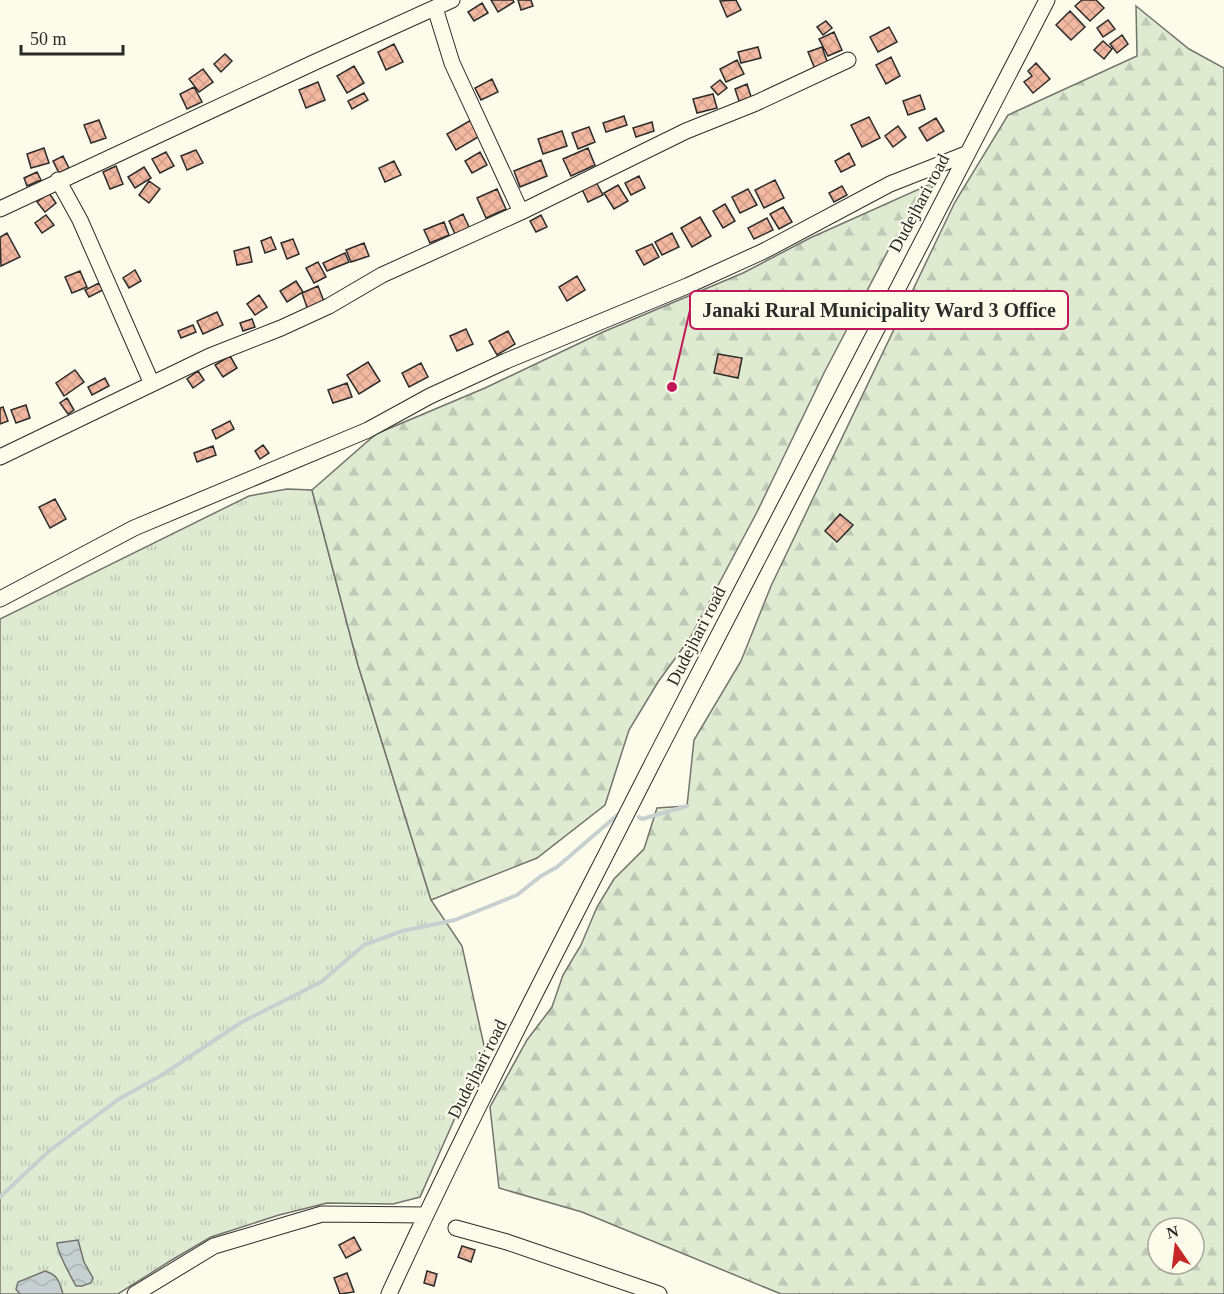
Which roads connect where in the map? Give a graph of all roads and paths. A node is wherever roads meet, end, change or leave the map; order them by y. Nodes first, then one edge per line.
1 (453, 0) edge
2 (1047, 0) edge
3 (435, 8) junction
4 (848, 60) dead end
5 (966, 154) junction
6 (58, 180) junction
7 (0, 209) edge
8 (521, 212) junction
9 (152, 384) junction
10 (0, 457) edge
11 (0, 599) edge
12 (426, 1215) junction
13 (456, 1228) dead end
14 (135, 1294) edge
15 (389, 1294) edge
16 (659, 1294) edge

1 - 3 street
2 - 5 street, Dudejhari road
3 - 6 street
3 - 8 street
4 - 8 street
5 - 11 street
5 - 12 street, Dudejhari road
6 - 7 street
6 - 9 street
8 - 9 street
9 - 10 street
12 - 14 street
12 - 15 street, Dudejhari road
13 - 16 street

